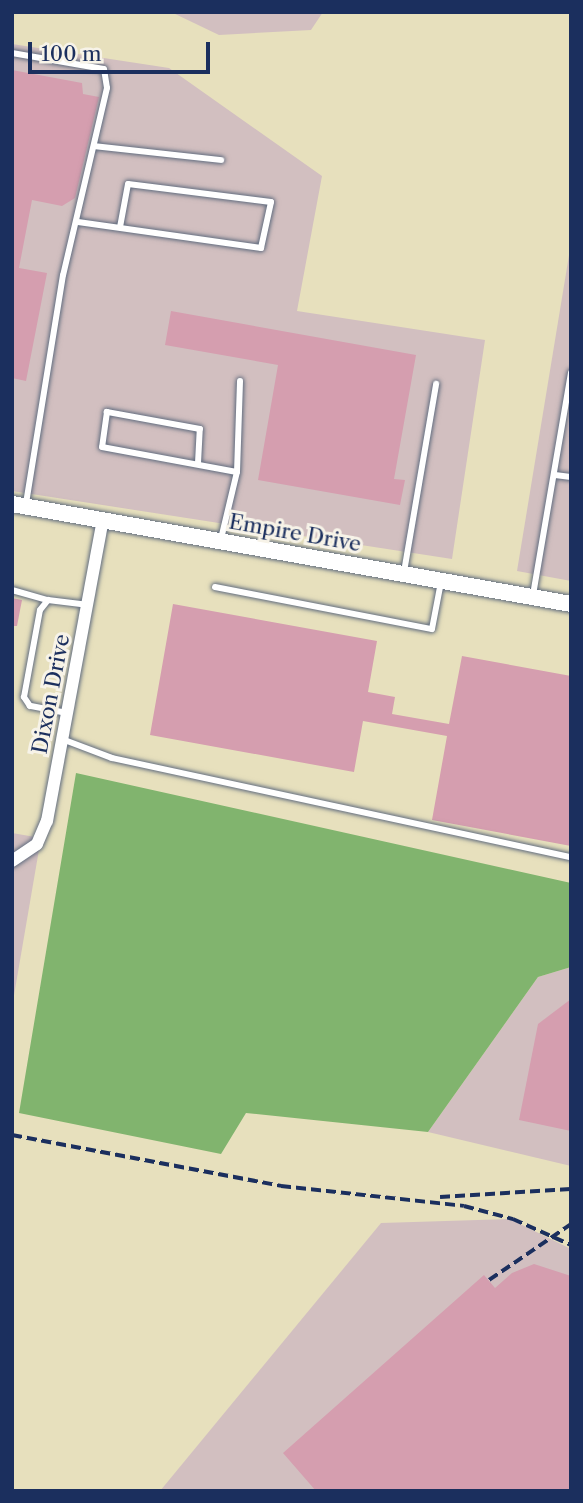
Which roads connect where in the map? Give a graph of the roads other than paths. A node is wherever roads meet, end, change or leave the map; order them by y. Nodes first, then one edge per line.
1 (12, 53) edge
2 (94, 146) junction
3 (221, 160) dead end
4 (78, 222) junction
5 (120, 227) junction
6 (571, 372) edge
7 (240, 381) dead end
8 (436, 384) dead end
9 (198, 463) junction
10 (237, 472) junction
11 (555, 475) junction
12 (571, 477) edge
13 (19, 505) edge
14 (103, 520) junction
15 (220, 541) junction
16 (404, 574) junction
17 (441, 581) junction
18 (215, 587) dead end
19 (12, 590) edge
20 (532, 597) junction
21 (48, 600) junction
22 (571, 604) edge
23 (87, 605) junction
24 (67, 713) junction
25 (62, 740) junction
26 (571, 857) edge
27 (12, 861) edge

1 - 2 lane
2 - 3 lane
2 - 4 lane
4 - 5 lane
4 - 13 lane
5 - 5 lane
6 - 11 lane
7 - 10 lane
8 - 16 lane
9 - 9 lane
9 - 10 lane
10 - 15 lane
11 - 12 lane
11 - 20 lane
13 - 14 street, Empire Drive
14 - 15 street, Empire Drive
14 - 23 street, Dixon Drive
15 - 16 street, Empire Drive
16 - 17 street, Empire Drive
17 - 18 lane
17 - 20 street, Empire Drive
19 - 21 lane
20 - 22 street, Empire Drive
21 - 23 lane
21 - 24 lane
23 - 24 street, Dixon Drive
24 - 25 street, Dixon Drive
25 - 26 lane
25 - 27 street, Dixon Drive

